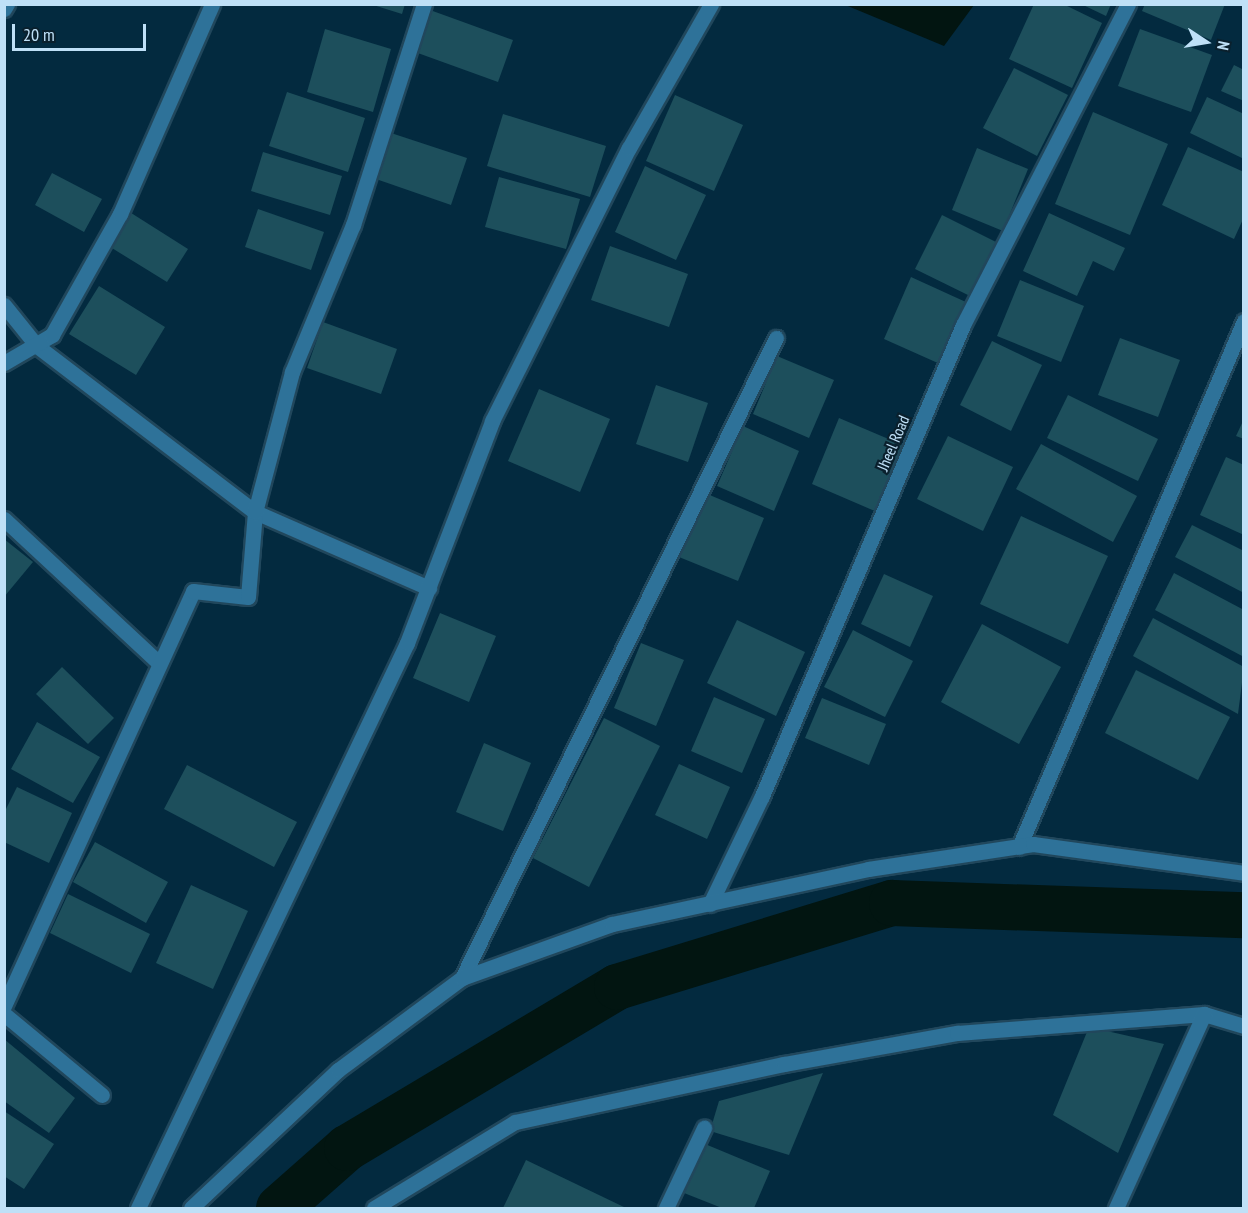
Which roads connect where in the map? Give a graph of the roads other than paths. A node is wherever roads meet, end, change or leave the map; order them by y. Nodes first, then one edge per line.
1 (212, 4) edge
2 (424, 4) edge
3 (711, 4) edge
4 (1128, 4) edge
5 (4, 305) edge
6 (1244, 321) edge
7 (776, 338) dead end
8 (37, 346) junction
9 (4, 363) edge
10 (255, 512) junction
11 (4, 519) edge
12 (429, 588) junction
13 (158, 662) junction
14 (1018, 847) junction
15 (1244, 873) edge
16 (710, 904) junction
17 (462, 978) junction
18 (4, 1006) edge
19 (4, 1014) edge
20 (1204, 1014) junction
21 (1244, 1026) edge
22 (102, 1095) dead end
23 (704, 1128) dead end
24 (138, 1209) edge
25 (191, 1209) edge
26 (374, 1209) edge
27 (666, 1209) edge
28 (1116, 1209) edge

1 - 8 street
2 - 10 street
3 - 12 street
4 - 16 street, Jheel Road
5 - 8 street
6 - 14 street
7 - 17 street
8 - 9 street
8 - 10 street
10 - 12 street
10 - 13 street
11 - 13 street
12 - 24 street
13 - 18 street
14 - 15 street
14 - 16 street
16 - 17 street
17 - 25 street
19 - 22 street
20 - 21 street
20 - 26 street
20 - 28 street
23 - 27 street

